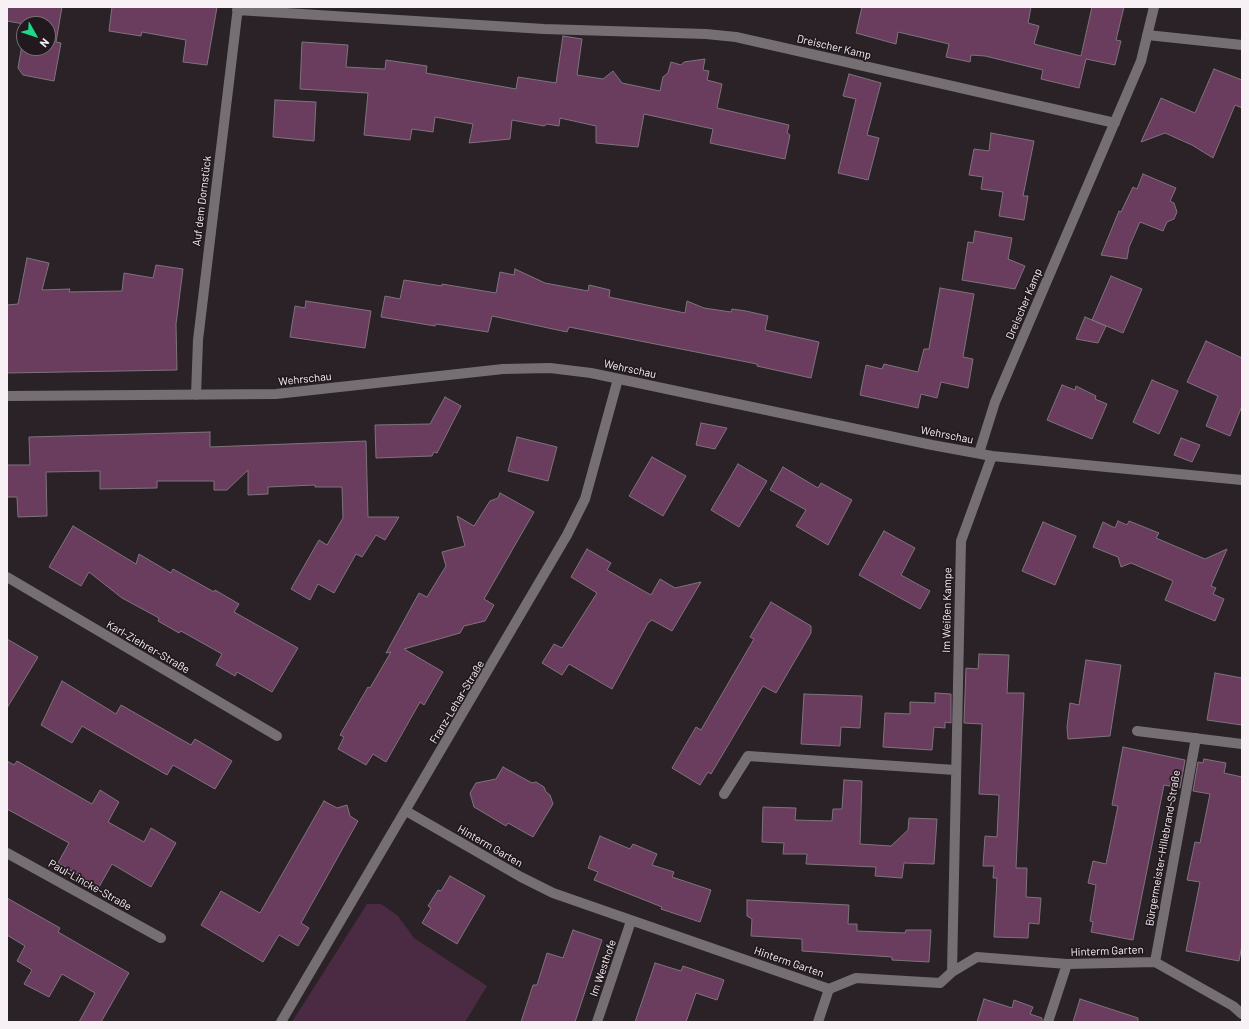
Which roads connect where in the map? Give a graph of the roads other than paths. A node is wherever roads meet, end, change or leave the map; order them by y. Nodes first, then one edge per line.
1 (1154, 7) edge
2 (237, 9) edge
3 (544, 29) joint
4 (1147, 35) junction
5 (1242, 45) edge
6 (1115, 123) junction
7 (618, 379) junction
8 (196, 394) junction
9 (7, 396) edge
10 (979, 453) junction
11 (992, 456) junction
12 (1242, 480) edge
13 (7, 577) edge
14 (1137, 731) dead end
15 (277, 736) dead end
16 (1196, 738) junction
17 (1242, 744) edge
18 (955, 770) junction
19 (724, 794) dead end
20 (406, 811) junction
21 (7, 853) edge
22 (631, 921) junction
23 (161, 938) dead end
24 (1155, 962) junction
25 (1067, 964) junction
26 (952, 972) junction
27 (829, 989) junction
28 (1242, 1014) edge
29 (281, 1022) edge
30 (597, 1022) edge
31 (818, 1022) edge
32 (1048, 1022) edge

1 - 4 street, Dreischer Kamp
2 - 3 street, Auf dem Dornstück
2 - 8 street, Auf dem Dornstück
3 - 6 street, Dreischer Kamp
4 - 5 street
4 - 6 street, Dreischer Kamp
6 - 10 street, Dreischer Kamp
7 - 8 street, Wehrschau
7 - 10 street, Wehrschau
7 - 20 street, Franz-Lehar-Straße
8 - 9 street, Wehrschau
10 - 11 street, Wehrschau
11 - 12 street, Wehrschau
11 - 18 street, Im Weißen Kampe
13 - 15 street, Karl-Ziehrer-Straße
14 - 16 street
16 - 17 street
16 - 24 street, Bürgermeister-Hillebrand-Straße
18 - 19 street
18 - 26 street, Im Weißen Kampe
20 - 22 street, Hinterm Garten
20 - 29 street, Franz-Lehar-Straße
21 - 23 street, Paul-Lincke-Straße
22 - 27 street, Hinterm Garten
22 - 30 street, Im Westhofe
24 - 25 street, Hinterm Garten
24 - 28 street, Hinterm Garten
25 - 26 street, Hinterm Garten
25 - 32 street
26 - 27 street, Hinterm Garten
27 - 31 street

